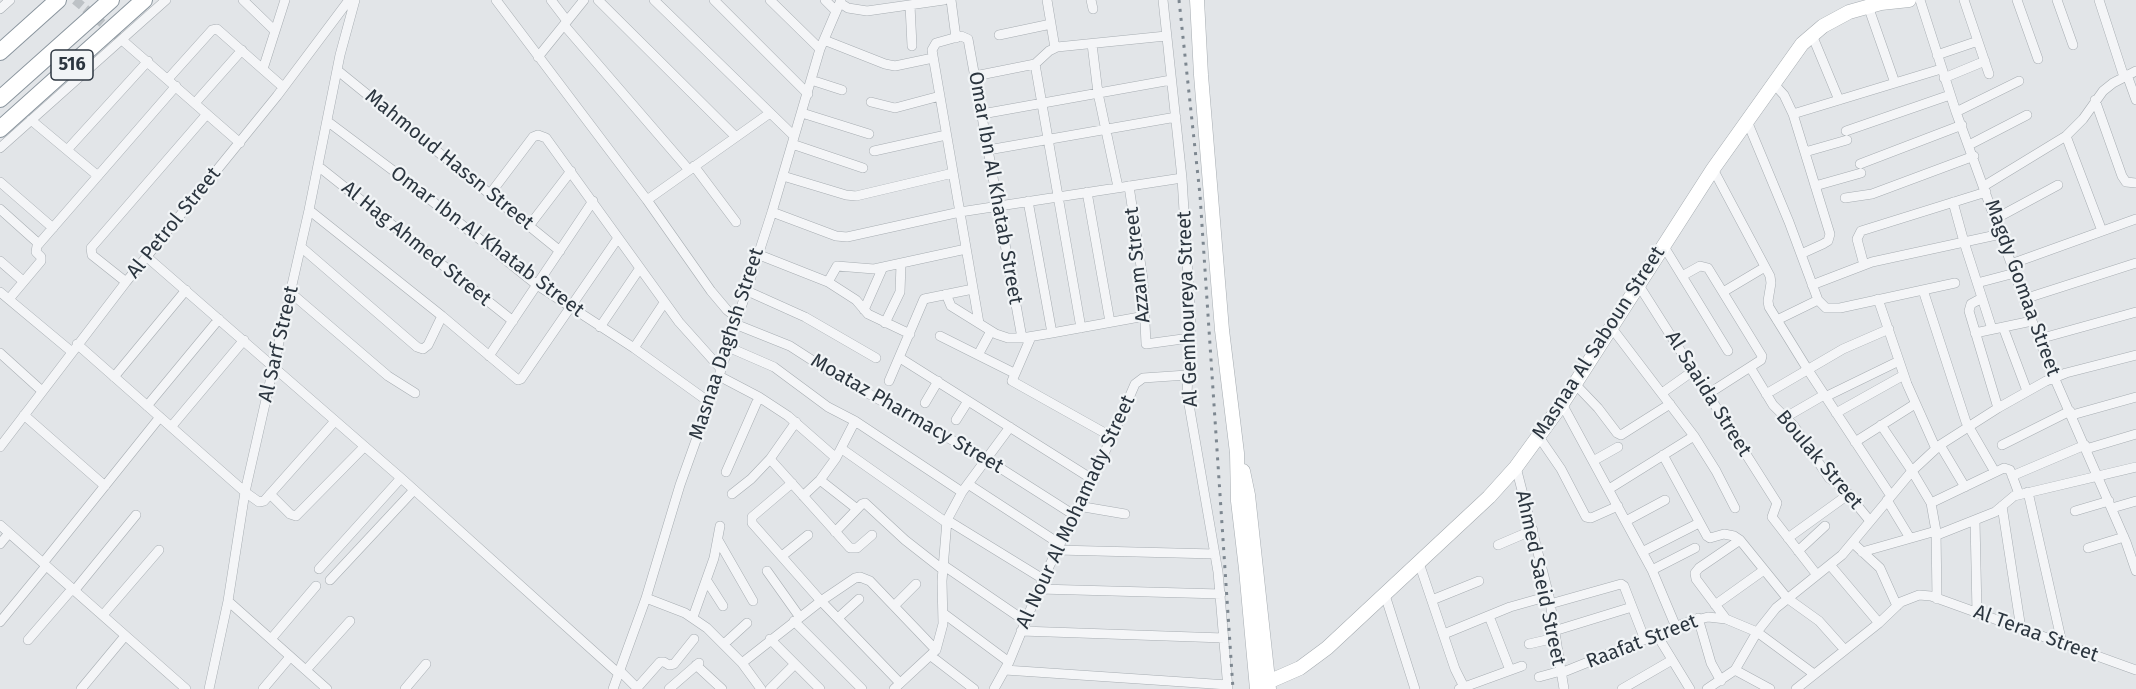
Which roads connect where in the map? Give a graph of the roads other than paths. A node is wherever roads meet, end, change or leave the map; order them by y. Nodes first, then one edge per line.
1 (10, 0) edge
2 (58, 0) edge
3 (111, 0) edge
4 (144, 0) edge
5 (166, 0) edge
6 (243, 0) edge
7 (285, 0) edge
8 (349, 0) edge
9 (355, 0) edge
10 (496, 0) edge
11 (551, 0) edge
12 (584, 0) edge
13 (598, 0) edge
14 (654, 0) edge
15 (714, 0) edge
16 (770, 0) edge
17 (825, 0) edge
18 (944, 0) edge
19 (951, 0) edge
20 (1047, 0) edge
21 (1163, 0) edge
22 (1197, 0) edge
23 (1909, 0) edge
24 (1920, 0) edge
25 (1964, 0) edge
26 (2017, 0) edge
27 (2057, 0) edge
28 (2099, 0) edge
29 (839, 5) edge
30 (910, 5) junction
31 (1868, 6) junction
32 (0, 9) edge
33 (566, 23) junction
34 (1051, 24) junction
35 (275, 31) junction
36 (999, 35) dead end
37 (1812, 35) junction
38 (1166, 36) junction
39 (956, 38) junction
40 (122, 40) junction
41 (824, 40) junction
42 (1978, 41) junction
43 (1092, 44) junction
44 (2073, 45) dead end
45 (912, 46) dead end
46 (1055, 48) junction
47 (820, 49) junction
48 (242, 50) junction
49 (0, 52) edge
50 (1937, 55) junction
51 (538, 57) junction
52 (933, 58) junction
53 (2038, 59) dead end
54 (148, 61) junction
55 (1985, 61) junction
56 (1035, 64) junction
57 (262, 69) junction
58 (337, 70) junction
59 (1943, 74) junction
60 (1989, 74) dead end
61 (2129, 74) edge
62 (975, 76) junction
63 (811, 80) junction
64 (1172, 80) junction
65 (2019, 81) dead end
66 (172, 83) junction
67 (1773, 83) junction
68 (1895, 83) junction
69 (283, 87) junction
70 (842, 90) dead end
71 (1098, 93) junction
72 (808, 94) junction
73 (1950, 94) junction
74 (940, 96) junction
75 (0, 99) edge
76 (1839, 100) junction
77 (2095, 100) junction
78 (2136, 100) edge
79 (872, 102) dead end
80 (195, 103) junction
81 (1041, 103) junction
82 (770, 112) junction
83 (1956, 112) junction
84 (802, 113) junction
85 (207, 114) junction
86 (982, 114) junction
87 (1793, 114) junction
88 (2027, 116) dead end
89 (1176, 117) junction
90 (31, 120) junction
91 (327, 121) junction
92 (1747, 121) junction
93 (1962, 126) junction
94 (0, 129) edge
95 (1106, 129) junction
96 (869, 134) dead end
97 (946, 135) junction
98 (2066, 136) junction
99 (736, 137) junction
100 (793, 140) junction
101 (1047, 140) junction
102 (240, 142) junction
103 (1969, 145) junction
104 (0, 148) edge
105 (67, 150) junction
106 (988, 150) junction
107 (874, 152) dead end
108 (1804, 152) junction
109 (1974, 156) junction
110 (318, 166) junction
111 (692, 168) junction
112 (863, 168) dead end
113 (1713, 169) junction
114 (571, 171) junction
115 (953, 173) junction
116 (98, 176) junction
117 (783, 176) junction
118 (1182, 178) junction
119 (0, 182) edge
120 (2131, 183) edge
121 (2058, 185) dead end
122 (1129, 186) junction
123 (1815, 186) junction
124 (1118, 187) junction
125 (1985, 189) junction
126 (1087, 192) junction
127 (490, 194) junction
128 (1057, 197) junction
129 (1845, 198) dead end
130 (647, 200) junction
131 (593, 201) junction
132 (1028, 201) junction
133 (1953, 202) junction
134 (998, 206) junction
135 (0, 209) edge
136 (309, 210) junction
137 (772, 212) junction
138 (960, 212) junction
139 (1995, 219) junction
140 (2136, 219) edge
141 (736, 222) dead end
142 (529, 225) junction
143 (53, 228) junction
144 (2102, 231) junction
145 (2001, 234) junction
146 (618, 238) junction
147 (1964, 242) junction
148 (39, 244) junction
149 (1663, 244) junction
150 (301, 247) junction
151 (966, 249) junction
152 (560, 251) junction
153 (757, 254) junction
154 (1801, 254) junction
155 (147, 257) junction
156 (0, 261) edge
157 (2136, 263) edge
158 (901, 264) junction
159 (1864, 265) junction
160 (883, 267) junction
161 (1765, 267) junction
162 (640, 268) junction
163 (2013, 269) junction
164 (1682, 276) junction
165 (23, 281) junction
166 (126, 282) junction
167 (828, 282) junction
168 (1955, 283) dead end
169 (1977, 283) junction
170 (1638, 284) junction
171 (537, 285) junction
172 (1812, 285) junction
173 (973, 289) junction
174 (186, 290) junction
175 (745, 290) junction
176 (1923, 290) junction
177 (0, 292) edge
178 (291, 292) junction
179 (1723, 292) junction
180 (946, 294) junction
181 (1982, 298) junction
182 (9, 299) junction
183 (1878, 299) junction
184 (2024, 299) junction
185 (1818, 300) junction
186 (664, 303) junction
187 (570, 307) junction
188 (864, 310) junction
189 (2136, 312) edge
190 (442, 316) junction
191 (1145, 316) junction
192 (219, 319) junction
193 (1778, 320) junction
194 (513, 321) junction
195 (736, 321) junction
196 (2032, 321) junction
197 (1110, 322) junction
198 (885, 323) junction
199 (979, 323) junction
200 (600, 327) junction
201 (1611, 327) junction
202 (2003, 327) junction
203 (1081, 328) junction
204 (1889, 329) junction
205 (1992, 329) junction
206 (991, 331) junction
207 (1052, 333) junction
208 (1975, 333) junction
209 (910, 334) junction
210 (940, 336) dead end
211 (1026, 337) junction
212 (1190, 338) junction
213 (2039, 339) junction
214 (244, 340) junction
215 (728, 347) junction
216 (74, 348) junction
217 (634, 348) junction
218 (1728, 351) dead end
219 (1, 355) edge
220 (978, 355) junction
221 (2136, 355) edge
222 (489, 356) junction
223 (876, 358) dead end
224 (900, 358) junction
225 (1899, 361) junction
226 (274, 366) junction
227 (1750, 367) junction
228 (1808, 369) junction
229 (1693, 370) junction
230 (720, 372) junction
231 (1014, 373) junction
232 (1187, 375) junction
233 (1904, 375) junction
234 (114, 377) junction
235 (2054, 377) junction
236 (889, 381) dead end
237 (938, 381) junction
238 (1575, 384) junction
239 (42, 390) junction
240 (2027, 391) junction
241 (415, 393) dead end
242 (1662, 393) junction
243 (1708, 394) junction
244 (1767, 394) junction
245 (1825, 396) junction
246 (759, 397) junction
247 (2136, 397) edge
248 (969, 401) junction
249 (709, 402) junction
250 (925, 403) dead end
251 (1562, 404) junction
252 (1670, 404) junction
253 (1915, 404) junction
254 (147, 406) junction
255 (1998, 408) junction
256 (1836, 413) junction
257 (2071, 413) junction
258 (24, 415) junction
259 (160, 417) junction
260 (1786, 417) junction
261 (956, 420) dead end
262 (335, 421) junction
263 (855, 421) junction
264 (796, 422) junction
265 (1881, 425) junction
266 (171, 427) junction
267 (1010, 427) junction
268 (1968, 427) junction
269 (2136, 434) edge
270 (1694, 436) junction
271 (1112, 437) junction
272 (1539, 437) junction
273 (1855, 442) junction
274 (2002, 445) dead end
275 (0, 447) edge
276 (364, 447) junction
277 (1618, 447) dead end
278 (1938, 447) junction
279 (2085, 447) junction
280 (839, 453) junction
281 (1663, 455) junction
282 (770, 459) junction
283 (986, 459) junction
284 (1593, 461) junction
285 (1516, 467) junction
286 (2136, 467) edge
287 (1912, 471) junction
288 (726, 472) dead end
289 (1995, 472) junction
290 (2012, 476) junction
291 (2099, 477) junction
292 (401, 478) junction
293 (1092, 479) junction
294 (820, 480) junction
295 (792, 483) junction
296 (105, 486) junction
297 (1965, 487) junction
298 (965, 488) junction
299 (414, 489) junction
300 (1609, 489) junction
301 (245, 492) junction
302 (2024, 493) junction
303 (270, 494) junction
304 (732, 494) dead end
305 (1849, 494) junction
306 (803, 496) junction
307 (1889, 498) junction
308 (1665, 500) dead end
309 (2136, 501) edge
310 (1931, 503) junction
311 (2110, 504) junction
312 (1618, 506) junction
313 (2001, 506) junction
314 (1735, 508) dead end
315 (857, 509) junction
316 (1076, 510) junction
317 (2075, 511) dead end
318 (1125, 514) dead end
319 (136, 515) dead end
320 (1975, 520) junction
321 (1626, 521) junction
322 (1870, 521) junction
323 (947, 522) junction
324 (1699, 523) junction
325 (0, 525) edge
326 (720, 526) dead end
327 (1825, 526) dead end
328 (1533, 530) junction
329 (835, 532) junction
330 (9, 533) junction
331 (1936, 533) junction
332 (808, 535) dead end
333 (872, 535) dead end
334 (1788, 538) junction
335 (1910, 538) junction
336 (2125, 539) junction
337 (2136, 539) edge
338 (718, 540) junction
339 (1740, 540) junction
340 (1853, 543) junction
341 (0, 544) edge
342 (1498, 545) dead end
343 (1058, 547) junction
344 (1695, 548) dead end
345 (2088, 548) dead end
346 (159, 550) dead end
347 (1798, 551) junction
348 (1642, 552) junction
349 (1863, 552) junction
350 (1215, 554) junction
351 (782, 556) junction
352 (1419, 563) junction
353 (44, 564) junction
354 (1830, 565) junction
355 (943, 567) junction
356 (319, 569) dead end
357 (1652, 570) junction
358 (1764, 570) junction
359 (767, 571) dead end
360 (2136, 572) edge
361 (1817, 575) junction
362 (1043, 579) junction
363 (330, 580) dead end
364 (706, 581) junction
365 (1479, 581) dead end
366 (916, 584) dead end
367 (316, 586) dead end
368 (1039, 589) junction
369 (73, 590) junction
370 (1221, 594) junction
371 (1385, 595) junction
372 (646, 598) junction
373 (1787, 598) junction
374 (859, 599) dead end
375 (1937, 599) junction
376 (228, 600) junction
377 (1432, 600) junction
378 (1549, 600) junction
379 (753, 601) dead end
380 (821, 601) junction
381 (1715, 605) junction
382 (723, 606) dead end
383 (894, 606) junction
384 (1632, 606) junction
385 (1897, 606) junction
386 (943, 613) junction
387 (1977, 613) junction
388 (103, 615) junction
389 (1489, 616) junction
390 (693, 617) junction
391 (838, 618) junction
392 (1698, 618) junction
393 (796, 619) junction
394 (1726, 619) junction
395 (351, 621) dead end
396 (1025, 621) junction
397 (0, 622) edge
398 (1879, 622) junction
399 (747, 623) dead end
400 (1676, 627) junction
401 (2021, 628) junction
402 (1021, 631) junction
403 (1757, 632) junction
404 (1444, 634) junction
405 (1554, 635) junction
406 (1657, 635) junction
407 (125, 636) junction
408 (1224, 638) junction
409 (271, 639) junction
410 (694, 639) dead end
411 (770, 639) junction
412 (28, 640) dead end
413 (1645, 640) junction
414 (2062, 643) junction
415 (724, 644) junction
416 (1529, 644) dead end
417 (1844, 649) junction
418 (933, 653) junction
419 (290, 657) junction
420 (1672, 660) junction
421 (742, 663) junction
422 (426, 664) dead end
423 (795, 664) junction
424 (1007, 666) junction
425 (1522, 666) dead end
426 (2136, 669) edge
427 (306, 670) junction
428 (1510, 670) junction
429 (1735, 670) junction
430 (1561, 672) junction
431 (620, 673) junction
432 (1814, 674) junction
433 (1539, 677) dead end
434 (316, 680) junction
435 (1639, 685) edge
436 (901, 686) edge
437 (1715, 686) edge
438 (1211, 687) edge
439 (1228, 687) edge
440 (1265, 687) edge
441 (1463, 688) edge
442 (81, 689) edge
443 (186, 689) edge
444 (209, 689) edge
445 (263, 689) edge
446 (309, 689) edge
447 (327, 689) edge
448 (405, 689) edge
449 (613, 689) edge
450 (638, 689) edge
451 (669, 689) edge
452 (722, 689) edge
453 (761, 689) edge
454 (770, 689) edge
455 (820, 689) edge
456 (862, 689) edge
457 (974, 689) edge
458 (994, 689) edge
459 (1415, 689) edge
460 (1564, 689) edge
461 (1622, 689) edge
462 (1690, 689) edge
463 (1770, 689) edge
464 (1796, 689) edge

1 - 32 street
2 - 49 highway
3 - 75 highway, 516
4 - 94 highway, 516
5 - 40 street
6 - 35 street
7 - 35 street
8 - 69 street, Al Petrol Street
9 - 58 street, Al Sarf Street
10 - 51 street
11 - 33 street
12 - 33 street
13 - 99 street
14 - 82 street
15 - 72 street
16 - 47 street
17 - 29 street
18 - 30 street
19 - 39 street
20 - 34 street
21 - 38 street, Al Gemhoureya Street
22 - 440 street, Al Gemhoureya Street
23 - 31 street, Masnaa Al Saboun Street
24 - 50 street, Magdy Gomaa Street
25 - 42 street
26 - 53 street
27 - 44 street
28 - 61 street
29 - 30 street
29 - 41 street, Masnaa Daghsh Street
30 - 45 street
31 - 37 street, Masnaa Al Saboun Street
31 - 68 street
33 - 51 street
33 - 111 street
34 - 36 street
34 - 46 street
35 - 57 street
37 - 67 street, Masnaa Al Saboun Street
37 - 76 street
38 - 43 street
38 - 64 street, Al Gemhoureya Street
39 - 52 street
39 - 62 street, Omar Ibn Al Khatab Street
40 - 54 street
40 - 90 street
41 - 47 street, Masnaa Daghsh Street
41 - 52 street
42 - 50 street
42 - 55 street
43 - 46 street
43 - 71 street
46 - 56 street
47 - 63 street, Masnaa Daghsh Street
48 - 57 street
48 - 66 street
48 - 80 street
50 - 59 street, Magdy Gomaa Street
51 - 130 street
52 - 74 street
54 - 66 street
54 - 105 street
55 - 59 street
55 - 60 street
56 - 62 street
56 - 81 street
57 - 69 street
58 - 91 street, Al Sarf Street
58 - 127 street, Mahmoud Hassn Street
59 - 68 street
59 - 73 street, Magdy Gomaa Street
61 - 77 street
61 - 78 street
62 - 86 street, Omar Ibn Al Khatab Street
63 - 70 street
63 - 72 street, Masnaa Daghsh Street
64 - 71 street
64 - 89 street, Al Gemhoureya Street
65 - 83 street
66 - 80 street
66 - 116 street
67 - 87 street
67 - 92 street, Masnaa Al Saboun Street
68 - 76 street
69 - 102 street, Al Petrol Street
71 - 81 street
71 - 95 street
72 - 84 street, Masnaa Daghsh Street
73 - 83 street, Magdy Gomaa Street
73 - 108 street
74 - 79 street
74 - 97 street
76 - 87 street
77 - 98 street
77 - 120 street
80 - 85 street
81 - 86 street
81 - 101 street
82 - 99 street
82 - 100 street
83 - 93 street, Magdy Gomaa Street
84 - 96 street
84 - 100 street, Masnaa Daghsh Street
85 - 102 street
85 - 166 street
86 - 106 street, Omar Ibn Al Khatab Street
87 - 108 street
88 - 103 street
89 - 95 street
89 - 118 street, Al Gemhoureya Street
90 - 104 street
90 - 105 street
91 - 110 street, Al Sarf Street
91 - 171 street, Omar Ibn Al Khatab Street
92 - 113 street, Masnaa Al Saboun Street
92 - 154 street
93 - 103 street, Magdy Gomaa Street
93 - 123 street
95 - 101 street
95 - 124 street
97 - 107 street
97 - 115 street
98 - 125 street
98 - 144 street
99 - 111 street
100 - 112 street
100 - 117 street, Masnaa Daghsh Street
101 - 106 street
101 - 128 street
102 - 155 street, Al Petrol Street
103 - 109 street, Magdy Gomaa Street
105 - 116 street
106 - 134 street, Omar Ibn Al Khatab Street
108 - 123 street
109 - 125 street, Magdy Gomaa Street
109 - 129 street
110 - 136 street, Al Sarf Street
110 - 194 street, Al Hag Ahmed Street
111 - 130 street
111 - 141 street
113 - 149 street, Masnaa Al Saboun Street
113 - 161 street
114 - 127 street
114 - 131 street
114 - 142 street
115 - 117 street
115 - 138 street
116 - 143 street
117 - 137 street, Masnaa Daghsh Street
118 - 122 street
118 - 212 street, Al Gemhoureya Street
119 - 143 street
121 - 139 street
122 - 124 street
122 - 191 street, Azzam Street
123 - 154 street
124 - 126 street
125 - 133 street
125 - 139 street, Magdy Gomaa Street
126 - 128 street
126 - 197 street
127 - 142 street, Mahmoud Hassn Street
128 - 132 street
128 - 203 street
130 - 195 street
131 - 146 street
131 - 152 street
132 - 134 street
132 - 207 street
133 - 147 street
133 - 159 street
134 - 138 street
134 - 211 street, Omar Ibn Al Khatab Street
135 - 148 street
136 - 150 street, Al Sarf Street
136 - 190 street
137 - 138 street
137 - 153 street, Masnaa Daghsh Street
138 - 151 street
139 - 145 street, Magdy Gomaa Street
140 - 144 street
142 - 152 street, Mahmoud Hassn Street
143 - 148 street
144 - 163 street
145 - 147 street
145 - 163 street, Magdy Gomaa Street
146 - 162 street
146 - 187 street
147 - 159 street
147 - 169 street
148 - 165 street
149 - 164 street
149 - 170 street, Masnaa Al Saboun Street
150 - 178 street, Al Sarf Street
150 - 190 street
151 - 158 street
151 - 173 street
152 - 171 street
153 - 167 street
153 - 175 street, Masnaa Daghsh Street
154 - 172 street
155 - 166 street, Al Petrol Street
155 - 174 street
156 - 165 street
157 - 184 street
158 - 160 street
158 - 198 street
159 - 172 street
160 - 167 street
160 - 188 street
161 - 179 street
161 - 193 street
162 - 186 street
162 - 200 street
163 - 169 street
163 - 184 street, Magdy Gomaa Street
164 - 179 street
164 - 218 street
165 - 182 street
166 - 216 street, Al Petrol Street
167 - 188 street
168 - 176 street
169 - 181 street
170 - 201 street, Masnaa Al Saboun Street
170 - 229 street, Al Saaida Street
171 - 187 street, Omar Ibn Al Khatab Street
171 - 194 street
172 - 185 street
173 - 180 street
173 - 199 street
174 - 192 street
174 - 234 street
175 - 195 street, Masnaa Daghsh Street
175 - 223 street
176 - 183 street
176 - 268 street
177 - 182 street
178 - 226 street, Al Sarf Street
178 - 241 street
179 - 227 street
180 - 199 street
180 - 209 street
181 - 205 street
181 - 208 street
182 - 216 street
183 - 185 street
183 - 204 street
184 - 196 street, Magdy Gomaa Street
185 - 193 street
186 - 217 street
186 - 230 street
187 - 200 street, Omar Ibn Al Khatab Street
187 - 222 street
188 - 198 street
189 - 213 street
190 - 222 street
191 - 197 street
191 - 212 street, Azzam Street
192 - 214 street
192 - 254 street
193 - 228 street
194 - 222 street
195 - 215 street, Masnaa Daghsh Street
195 - 283 street, Moataz Pharmacy Street
196 - 202 street
196 - 213 street, Magdy Gomaa Street
197 - 203 street
198 - 209 street
199 - 206 street
200 - 217 street, Omar Ibn Al Khatab Street
201 - 238 street, Masnaa Al Saboun Street
201 - 242 street
202 - 205 street
202 - 240 street
203 - 207 street
204 - 225 street
204 - 228 street
205 - 208 street
206 - 211 street
206 - 220 street
207 - 211 street
208 - 255 street
209 - 224 street
210 - 220 street
211 - 231 street
212 - 232 street, Al Gemhoureya Street
213 - 235 street, Magdy Gomaa Street
214 - 226 street
214 - 266 street
215 - 230 street, Masnaa Daghsh Street
215 - 263 street
216 - 234 street
216 - 239 street, Al Petrol Street
217 - 249 street, Omar Ibn Al Khatab Street
219 - 239 street
220 - 231 street
221 - 235 street
224 - 236 street
224 - 237 street
225 - 233 street
225 - 245 street
226 - 262 street
226 - 301 street, Al Sarf Street
227 - 243 street
227 - 244 street, Boulak Street
228 - 244 street
228 - 245 street
229 - 242 street
229 - 243 street, Al Saaida Street
230 - 246 street
230 - 249 street, Masnaa Daghsh Street
231 - 271 street
232 - 271 street, Al Nour Al Mohamady Street
232 - 350 street, Al Gemhoureya Street
233 - 253 street
233 - 256 street
234 - 254 street
235 - 240 street
235 - 257 street, Magdy Gomaa Street
237 - 248 street
237 - 250 street
238 - 251 street, Masnaa Al Saboun Street
238 - 252 street
239 - 258 street, Al Petrol Street
240 - 255 street
242 - 252 street
243 - 334 street, Al Saaida Street
244 - 260 street, Boulak Street
245 - 256 street
245 - 260 street
246 - 264 street
246 - 288 street
247 - 257 street
248 - 261 street
248 - 267 street
249 - 372 street, Masnaa Daghsh Street
251 - 272 street, Masnaa Al Saboun Street
251 - 284 street
252 - 270 street
253 - 265 street
253 - 278 street
254 - 259 street
255 - 268 street
256 - 273 street
257 - 274 street
257 - 279 street, Magdy Gomaa Street
258 - 275 street, Al Petrol Street
258 - 296 street
259 - 266 street
259 - 296 street
260 - 305 street, Boulak Street
262 - 276 street
262 - 303 street
263 - 280 street
263 - 298 street
264 - 280 street
264 - 282 street
265 - 273 street
265 - 287 street
266 - 301 street
267 - 283 street
267 - 293 street
268 - 278 street
268 - 289 street
269 - 279 street
270 - 281 street
270 - 314 street
271 - 293 street, Al Nour Al Mohamady Street
272 - 285 street, Masnaa Al Saboun Street
272 - 312 street
273 - 307 street
276 - 292 street
276 - 303 street
277 - 284 street
278 - 287 street
278 - 297 street
279 - 290 street
279 - 291 street, Magdy Gomaa Street
280 - 294 street
280 - 323 street
281 - 300 street
281 - 324 street
282 - 295 street
282 - 304 street
283 - 298 street
283 - 316 street, Moataz Pharmacy Street
284 - 300 street
285 - 328 street, Ahmed Saeid Street
285 - 352 street, Masnaa Al Saboun Street
286 - 291 street
287 - 307 street
287 - 310 street
289 - 290 street
289 - 297 street
290 - 302 street
291 - 302 street
291 - 311 street, Magdy Gomaa Street
292 - 299 street
292 - 356 street
293 - 316 street, Al Nour Al Mohamady Street
294 - 306 street
294 - 315 street
295 - 306 street
295 - 351 street
296 - 353 street
297 - 310 street
298 - 323 street
298 - 343 street
299 - 363 street
299 - 431 street
300 - 312 street
301 - 303 street
301 - 376 street, Al Sarf Street
302 - 313 street
302 - 414 street
305 - 322 street, Boulak Street
305 - 334 street
306 - 329 street
307 - 322 street
307 - 335 street
308 - 321 street
309 - 311 street
310 - 331 street
311 - 317 street
311 - 336 street, Magdy Gomaa Street
312 - 321 street
313 - 320 street
313 - 401 street
315 - 329 street
315 - 355 street
316 - 318 street
316 - 343 street, Al Nour Al Mohamady Street
319 - 369 street
320 - 331 street
320 - 387 street
321 - 348 street
322 - 340 street
323 - 355 street
323 - 362 street
324 - 339 street
324 - 348 street
325 - 330 street
326 - 338 street
327 - 347 street
328 - 342 street
328 - 378 street, Ahmed Saeid Street
329 - 333 street
330 - 341 street
330 - 353 street
331 - 335 street
331 - 375 street
332 - 351 street
334 - 347 street
335 - 349 street
336 - 337 street
336 - 345 street
336 - 360 street, Magdy Gomaa Street
338 - 364 street
338 - 379 street
339 - 358 street
339 - 381 street
340 - 349 street
340 - 354 street
343 - 350 street
343 - 362 street, Al Nour Al Mohamady Street
344 - 357 street
346 - 388 street
347 - 361 street
348 - 357 street
349 - 385 street
350 - 370 street, Al Gemhoureya Street
351 - 380 street
352 - 371 street, Masnaa Al Saboun Street
352 - 377 street
353 - 369 street
353 - 397 street
354 - 361 street
354 - 398 street
355 - 386 street
355 - 396 street
357 - 400 street
358 - 373 street
358 - 381 street
359 - 393 street
361 - 373 street
362 - 368 street, Al Nour Al Mohamady Street
364 - 382 street
364 - 390 street
365 - 377 street
366 - 383 street
367 - 409 street
368 - 370 street
368 - 396 street, Al Nour Al Mohamady Street
369 - 388 street
369 - 412 street
370 - 408 street, Al Gemhoureya Street
371 - 440 street, Masnaa Al Saboun Street
371 - 459 street
372 - 390 street
372 - 431 street, Masnaa Daghsh Street
373 - 403 street
373 - 417 street
374 - 391 street
375 - 385 street, Al Teraa Street
375 - 387 street, Al Teraa Street
376 - 409 street
376 - 444 street, Al Sarf Street
377 - 404 street
378 - 384 street
378 - 389 street
378 - 405 street, Ahmed Saeid Street
380 - 383 street
380 - 391 street
380 - 393 street
381 - 394 street
383 - 418 street
384 - 405 street
384 - 413 street
385 - 398 street
386 - 418 street
386 - 424 street
387 - 401 street, Al Teraa Street
388 - 407 street
389 - 404 street
389 - 428 street
390 - 415 street
391 - 436 street
392 - 394 street, Raafat Street
392 - 400 street, Raafat Street
392 - 437 street
393 - 411 street
393 - 456 street
394 - 403 street, Raafat Street
395 - 427 street
396 - 402 street, Al Nour Al Mohamady Street
398 - 417 street
399 - 415 street
400 - 406 street, Raafat Street
401 - 414 street, Al Teraa Street
402 - 408 street
402 - 424 street, Al Nour Al Mohamady Street
403 - 429 street
403 - 432 street, Raafat Street
404 - 441 street
405 - 416 street
405 - 430 street, Ahmed Saeid Street
406 - 413 street, Raafat Street
406 - 420 street
407 - 442 street
407 - 443 street
408 - 439 street, Al Gemhoureya Street
409 - 419 street
410 - 450 street
411 - 421 street
411 - 423 street
413 - 430 street, Raafat Street
414 - 426 street, Al Teraa Street
415 - 421 street
417 - 432 street
418 - 436 street
418 - 457 street
419 - 427 street
419 - 445 street
420 - 435 street
420 - 462 street
421 - 453 street
422 - 448 street
423 - 454 street
423 - 455 street
424 - 438 street
424 - 458 street, Al Nour Al Mohamady Street
425 - 428 street
427 - 434 street
428 - 441 street
429 - 437 street
429 - 463 street
430 - 433 street, Raafat Street
430 - 460 street, Ahmed Saeid Street
431 - 449 street, Masnaa Daghsh Street
431 - 450 street
432 - 464 street
434 - 446 street
434 - 447 street
435 - 461 street
438 - 439 street
451 - 452 street

